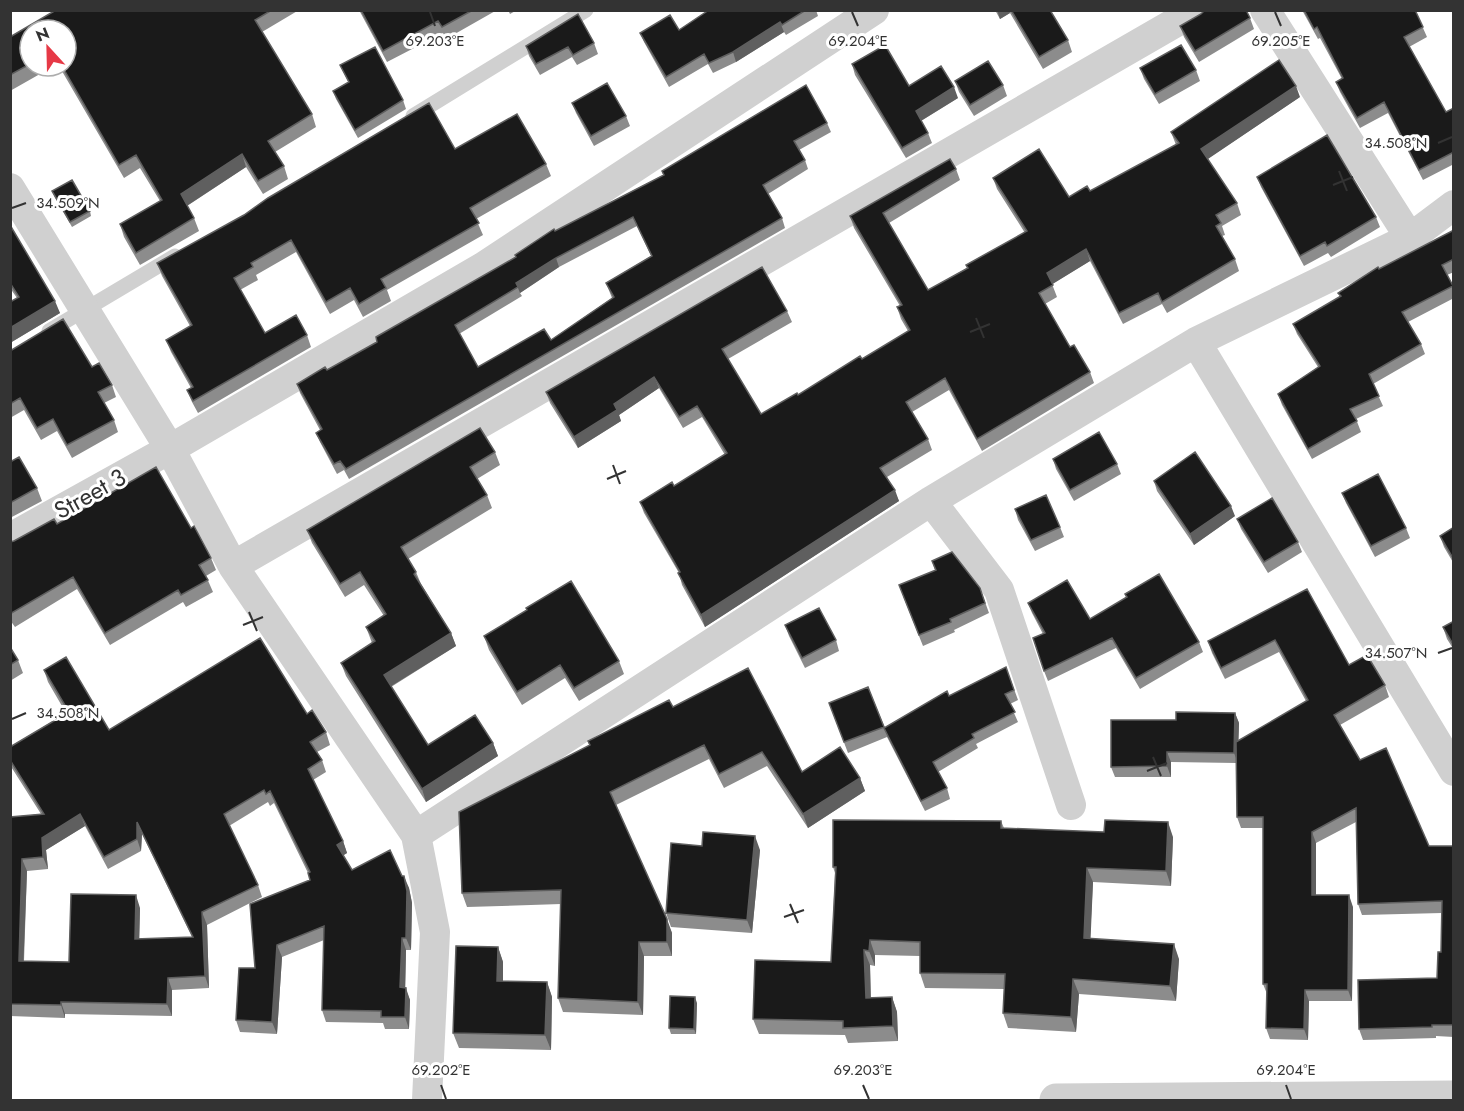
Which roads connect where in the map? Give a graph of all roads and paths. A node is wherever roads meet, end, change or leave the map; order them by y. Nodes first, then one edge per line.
1 (586, 10) edge
2 (874, 10) edge
3 (1197, 10) edge
4 (1265, 10) edge
5 (405, 121) edge
6 (10, 188) edge
7 (1454, 205) edge
8 (1410, 238) junction
9 (184, 251) edge
10 (85, 309) junction
11 (38, 338) edge
12 (1196, 342) junction
13 (170, 449) junction
14 (931, 501) junction
15 (10, 538) edge
16 (233, 566) junction
17 (1454, 771) edge
18 (1071, 805) dead end
19 (416, 835) junction
20 (1454, 1097) edge
21 (427, 1101) edge
22 (1056, 1101) edge

1 - 5 lane
2 - 13 street, Street 3
3 - 16 street
4 - 8 street
6 - 10 street
7 - 8 street
8 - 12 street
9 - 10 lane
10 - 11 lane
10 - 13 street
12 - 14 street
12 - 17 street
13 - 15 street, Street 3
13 - 16 street
14 - 18 street
14 - 19 street
16 - 19 street
19 - 21 street
20 - 22 street

